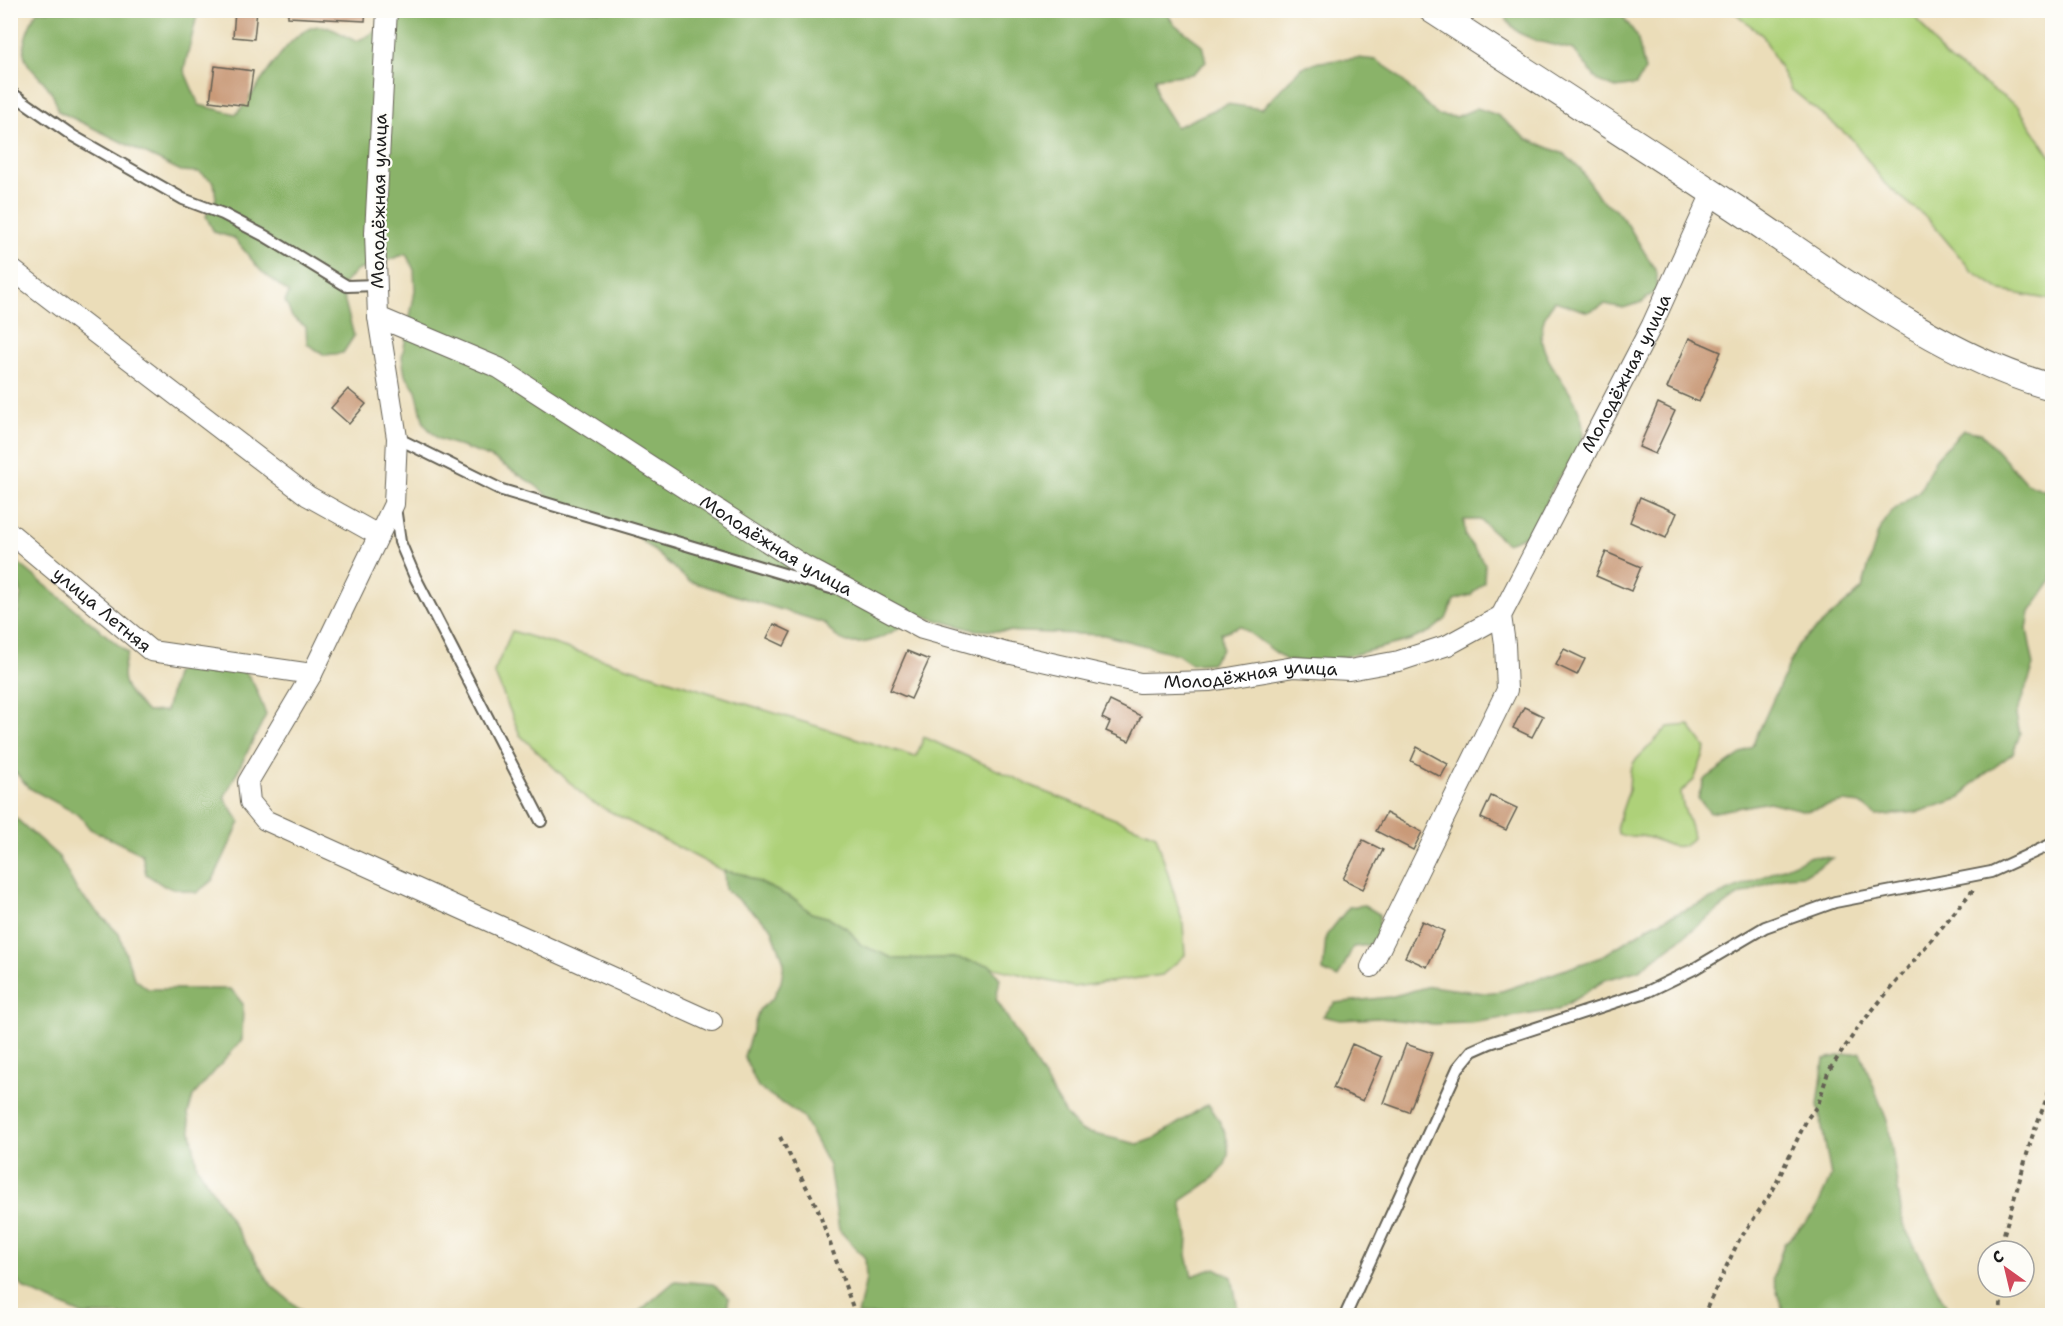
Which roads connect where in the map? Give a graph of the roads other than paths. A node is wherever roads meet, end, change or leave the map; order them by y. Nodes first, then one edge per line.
1 (387, 10) edge
2 (1432, 10) edge
3 (10, 92) edge
4 (1712, 193) junction
5 (10, 268) edge
6 (376, 285) junction
7 (378, 317) junction
8 (2052, 387) edge
9 (397, 438) junction
10 (394, 504) junction
11 (10, 533) edge
12 (378, 535) junction
13 (866, 598) junction
14 (1501, 616) junction
15 (312, 674) junction
16 (541, 820) dead end
17 (2052, 844) edge
18 (1371, 967) dead end
19 (712, 1022) dead end
20 (1345, 1316) edge

1 - 6 street, Молодёжная улица
2 - 4 street
3 - 6 lane
4 - 8 street
4 - 14 street, Молодёжная улица
5 - 12 street
6 - 7 street, Молодёжная улица
7 - 9 street
7 - 13 street, Молодёжная улица
9 - 10 street
9 - 13 lane
10 - 12 street
10 - 16 lane
11 - 15 street, улица Летняя
12 - 15 street
13 - 14 street, Молодёжная улица
14 - 18 street
15 - 19 street
17 - 20 lane

